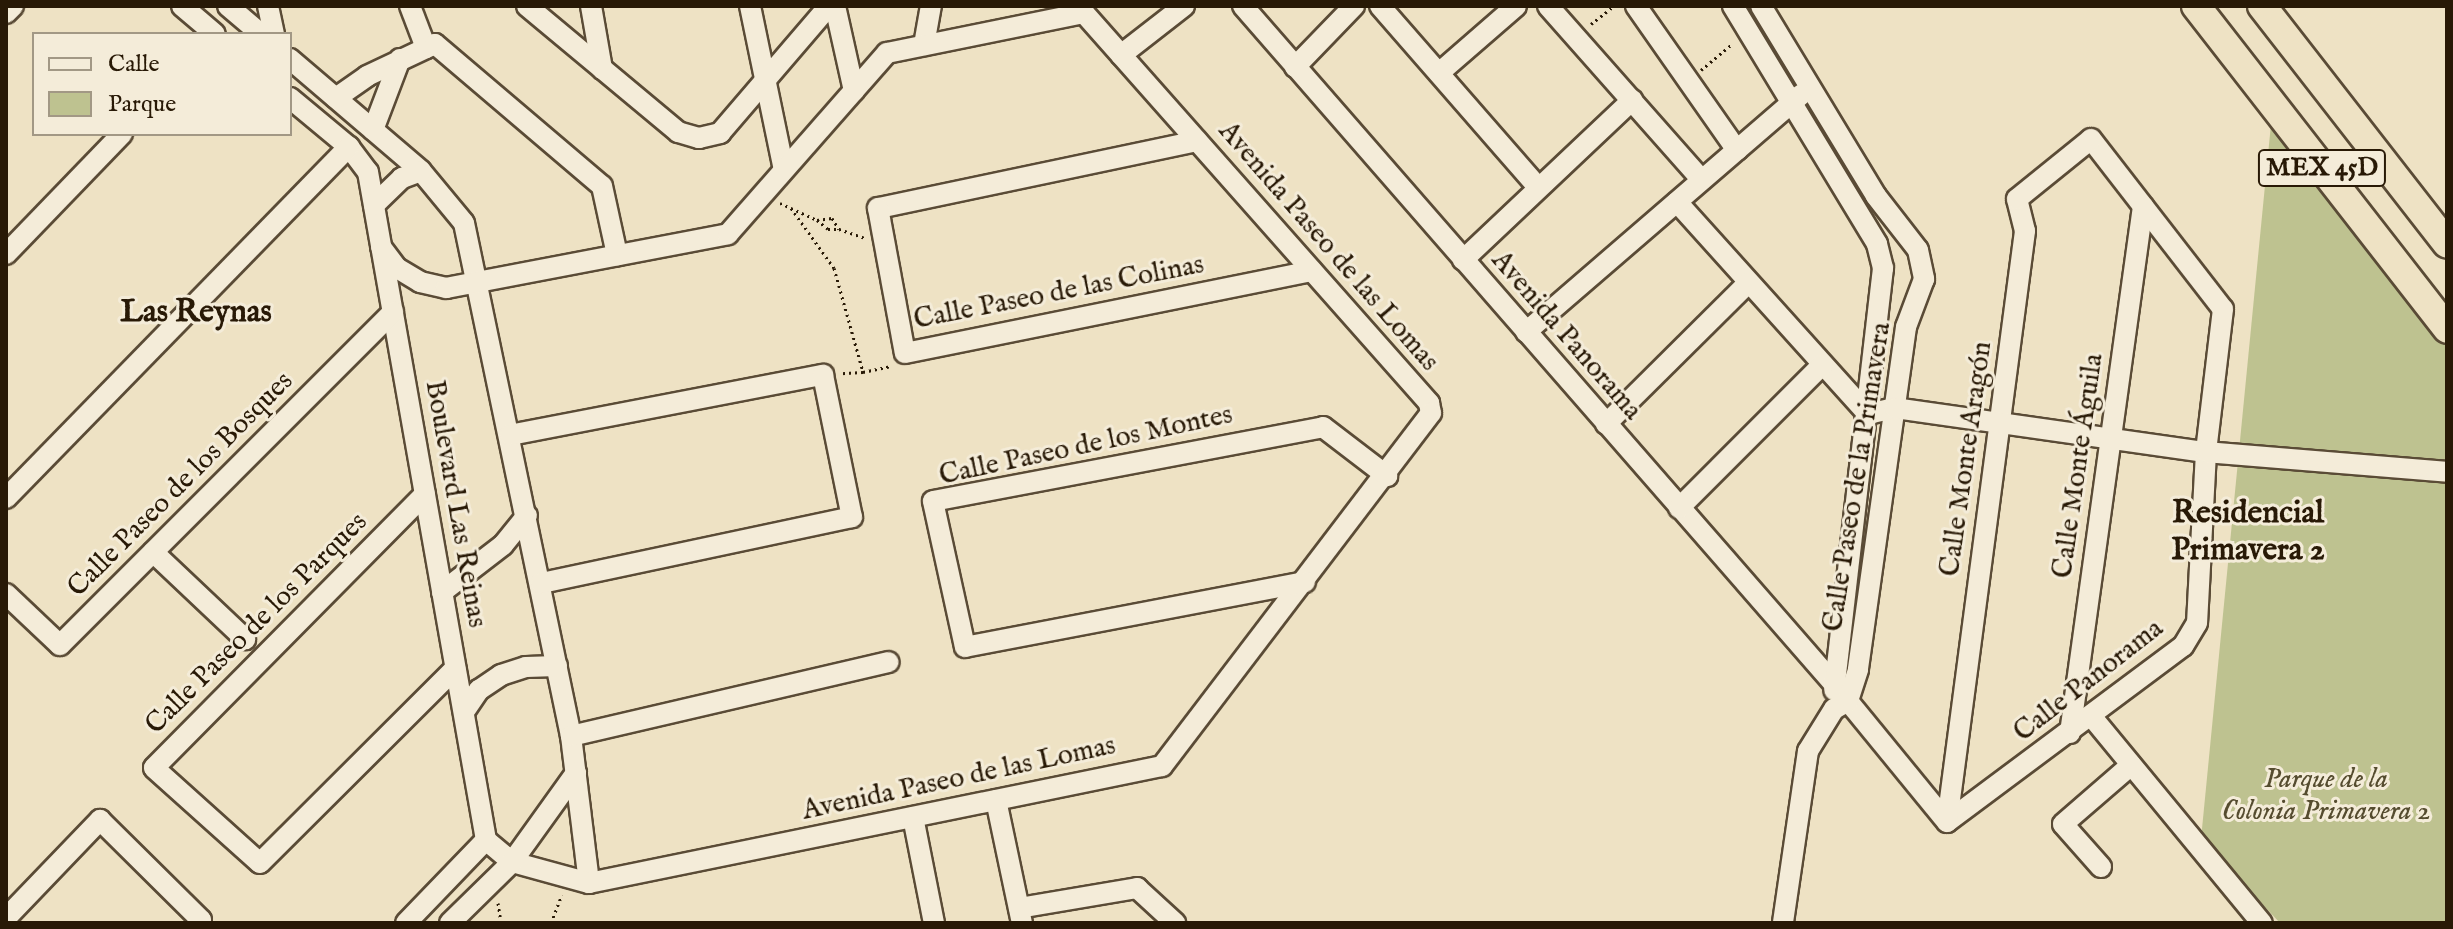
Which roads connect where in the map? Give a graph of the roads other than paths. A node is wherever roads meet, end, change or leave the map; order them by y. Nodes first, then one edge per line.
1 (13, 6) edge
2 (182, 6) edge
3 (268, 6) edge
4 (410, 6) edge
5 (527, 6) edge
6 (591, 6) edge
7 (750, 6) edge
8 (832, 6) edge
9 (931, 6) edge
10 (1184, 6) edge
11 (1243, 6) edge
12 (1354, 6) edge
13 (1380, 6) edge
14 (1516, 6) edge
15 (1548, 6) edge
16 (1636, 6) edge
17 (1733, 6) edge
18 (1761, 6) edge
19 (2196, 6) edge
20 (2262, 6) edge
21 (233, 10) edge
22 (6, 13) edge
23 (214, 32) edge
24 (218, 32) edge
25 (259, 32) edge
26 (274, 32) edge
27 (924, 45) junction
28 (426, 48) junction
29 (1121, 55) junction
30 (400, 59) junction
31 (292, 61) edge
32 (1295, 67) junction
33 (602, 69) junction
34 (1439, 73) junction
35 (765, 81) junction
36 (1810, 87) junction
37 (854, 91) junction
38 (336, 98) junction
39 (292, 100) edge
40 (1632, 100) junction
41 (1791, 103) junction
42 (373, 130) junction
43 (120, 136) edge
44 (1197, 141) junction
45 (349, 147) junction
46 (1737, 150) junction
47 (784, 170) junction
48 (421, 171) junction
49 (1702, 180) junction
50 (1537, 186) junction
51 (1677, 202) junction
52 (374, 205) junction
53 (2143, 206) junction
54 (1908, 238) junction
55 (1877, 244) junction
56 (2447, 244) edge
57 (381, 247) junction
58 (6, 254) edge
59 (617, 255) junction
60 (1463, 260) junction
61 (1312, 271) junction
62 (477, 282) junction
63 (1748, 283) junction
64 (1884, 292) junction
65 (1920, 293) junction
66 (393, 312) junction
67 (2447, 329) edge
68 (1526, 332) junction
69 (1822, 365) junction
70 (1895, 408) junction
71 (1868, 414) junction
72 (1999, 423) junction
73 (1606, 424) junction
74 (510, 435) junction
75 (2111, 439) junction
76 (2206, 452) junction
77 (2447, 472) edge
78 (1387, 476) junction
79 (425, 494) junction
80 (6, 498) edge
81 (1679, 508) junction
82 (527, 515) junction
83 (153, 552) junction
84 (1305, 582) junction
85 (541, 583) junction
86 (442, 592) junction
87 (6, 594) edge
88 (245, 639) dead end
89 (888, 662) dead end
90 (557, 666) junction
91 (456, 668) junction
92 (1834, 684) junction
93 (1841, 705) junction
94 (464, 712) junction
95 (2092, 717) junction
96 (2070, 733) junction
97 (571, 736) junction
98 (2131, 765) junction
99 (576, 773) junction
100 (996, 800) junction
101 (913, 817) junction
102 (1947, 822) junction
103 (486, 840) junction
104 (512, 862) junction
105 (2101, 867) dead end
106 (589, 883) junction
107 (1020, 916) edge
108 (6, 918) edge
109 (198, 923) edge
110 (406, 923) edge
111 (450, 923) edge
112 (934, 923) edge
113 (1175, 923) edge
114 (1783, 923) edge
115 (2262, 923) edge

1 - 22 street
2 - 23 street
3 - 26 street
4 - 28 street
5 - 33 street
6 - 33 street
7 - 35 street
8 - 35 street
8 - 37 street
9 - 27 street
10 - 29 street
11 - 32 street, Avenida Panorama
12 - 32 street
13 - 34 street
14 - 34 street
15 - 40 street
16 - 46 street
17 - 41 street, Calle Paseo de la Primavera
18 - 36 street, Calle Paseo de la Primavera
19 - 67 highway, MEX 45D
20 - 56 highway, MEX 45D
21 - 24 street
21 - 25 street
27 - 29 street, Avenida Paseo de las Lomas
27 - 37 street, Avenida Paseo de las Lomas
28 - 30 street
28 - 59 street
29 - 44 street, Avenida Paseo de las Lomas
30 - 38 street
30 - 42 street
31 - 38 street
32 - 60 street, Avenida Panorama
33 - 35 street
34 - 50 street
35 - 47 street
36 - 41 street
36 - 54 street, Calle Paseo de la Primavera
37 - 47 street, Avenida Paseo de las Lomas
38 - 42 street
39 - 45 street, Boulevard Las Reinas
40 - 49 street
40 - 50 street
41 - 46 street
41 - 55 street, Calle Paseo de la Primavera
42 - 48 street
43 - 58 street
44 - 61 street, Avenida Paseo de las Lomas
44 - 61 street, Calle Paseo de las Colinas
45 - 52 street, Boulevard Las Reinas
45 - 80 street
46 - 49 street
47 - 59 street, Avenida Paseo de las Lomas
48 - 52 street
48 - 62 street
49 - 51 street
50 - 60 street
51 - 63 street
51 - 68 street
52 - 57 street, Boulevard Las Reinas
53 - 72 street, Calle Monte Aragón
53 - 75 street, Calle Monte Águila
53 - 76 street, Calle Panorama
54 - 55 street
54 - 65 street, Calle Paseo de la Primavera
55 - 64 street, Calle Paseo de la Primavera
57 - 62 street, Avenida Paseo de las Lomas
57 - 66 street, Boulevard Las Reinas
59 - 62 street, Avenida Paseo de las Lomas
60 - 68 street, Avenida Panorama
61 - 78 street, Avenida Paseo de las Lomas
62 - 74 street
63 - 69 street
63 - 73 street
64 - 65 street
64 - 71 street, Calle Paseo de la Primavera
65 - 70 street, Calle Paseo de la Primavera
66 - 79 street, Boulevard Las Reinas
66 - 83 street, Calle Paseo de los Bosques
68 - 73 street, Avenida Panorama
69 - 71 street
69 - 81 street
70 - 71 street
70 - 72 street
70 - 93 street, Calle Paseo de la Primavera
71 - 92 street, Calle Paseo de la Primavera
72 - 75 street
72 - 102 street, Calle Monte Aragón
73 - 81 street, Avenida Panorama
74 - 82 street
74 - 85 street
75 - 76 street
75 - 96 street, Calle Monte Águila
76 - 77 street
76 - 95 street, Calle Panorama
78 - 84 street, Avenida Paseo de las Lomas
78 - 84 street, Calle Paseo de los Montes
79 - 86 street, Boulevard Las Reinas
79 - 91 street, Calle Paseo de los Parques
81 - 92 street, Avenida Panorama
82 - 85 street
82 - 86 street
83 - 87 street, Calle Paseo de los Bosques
83 - 88 street
84 - 100 street, Avenida Paseo de las Lomas
85 - 90 street
86 - 91 street, Boulevard Las Reinas
89 - 97 street
90 - 94 street
90 - 97 street
91 - 94 street, Boulevard Las Reinas
92 - 93 street, Avenida Panorama
93 - 102 street, Avenida Panorama
93 - 114 street, Calle Paseo de la Primavera
94 - 103 street, Boulevard Las Reinas
95 - 96 street, Calle Panorama
95 - 98 street
96 - 102 street, Calle Panorama
97 - 99 street
98 - 105 street
98 - 115 street
99 - 104 street
99 - 106 street
100 - 101 street, Avenida Paseo de las Lomas
100 - 107 street
101 - 106 street, Avenida Paseo de las Lomas
101 - 112 street
103 - 104 street, Avenida Paseo de las Lomas
103 - 110 street
104 - 106 street, Avenida Paseo de las Lomas
104 - 111 street
107 - 113 street
108 - 109 street

